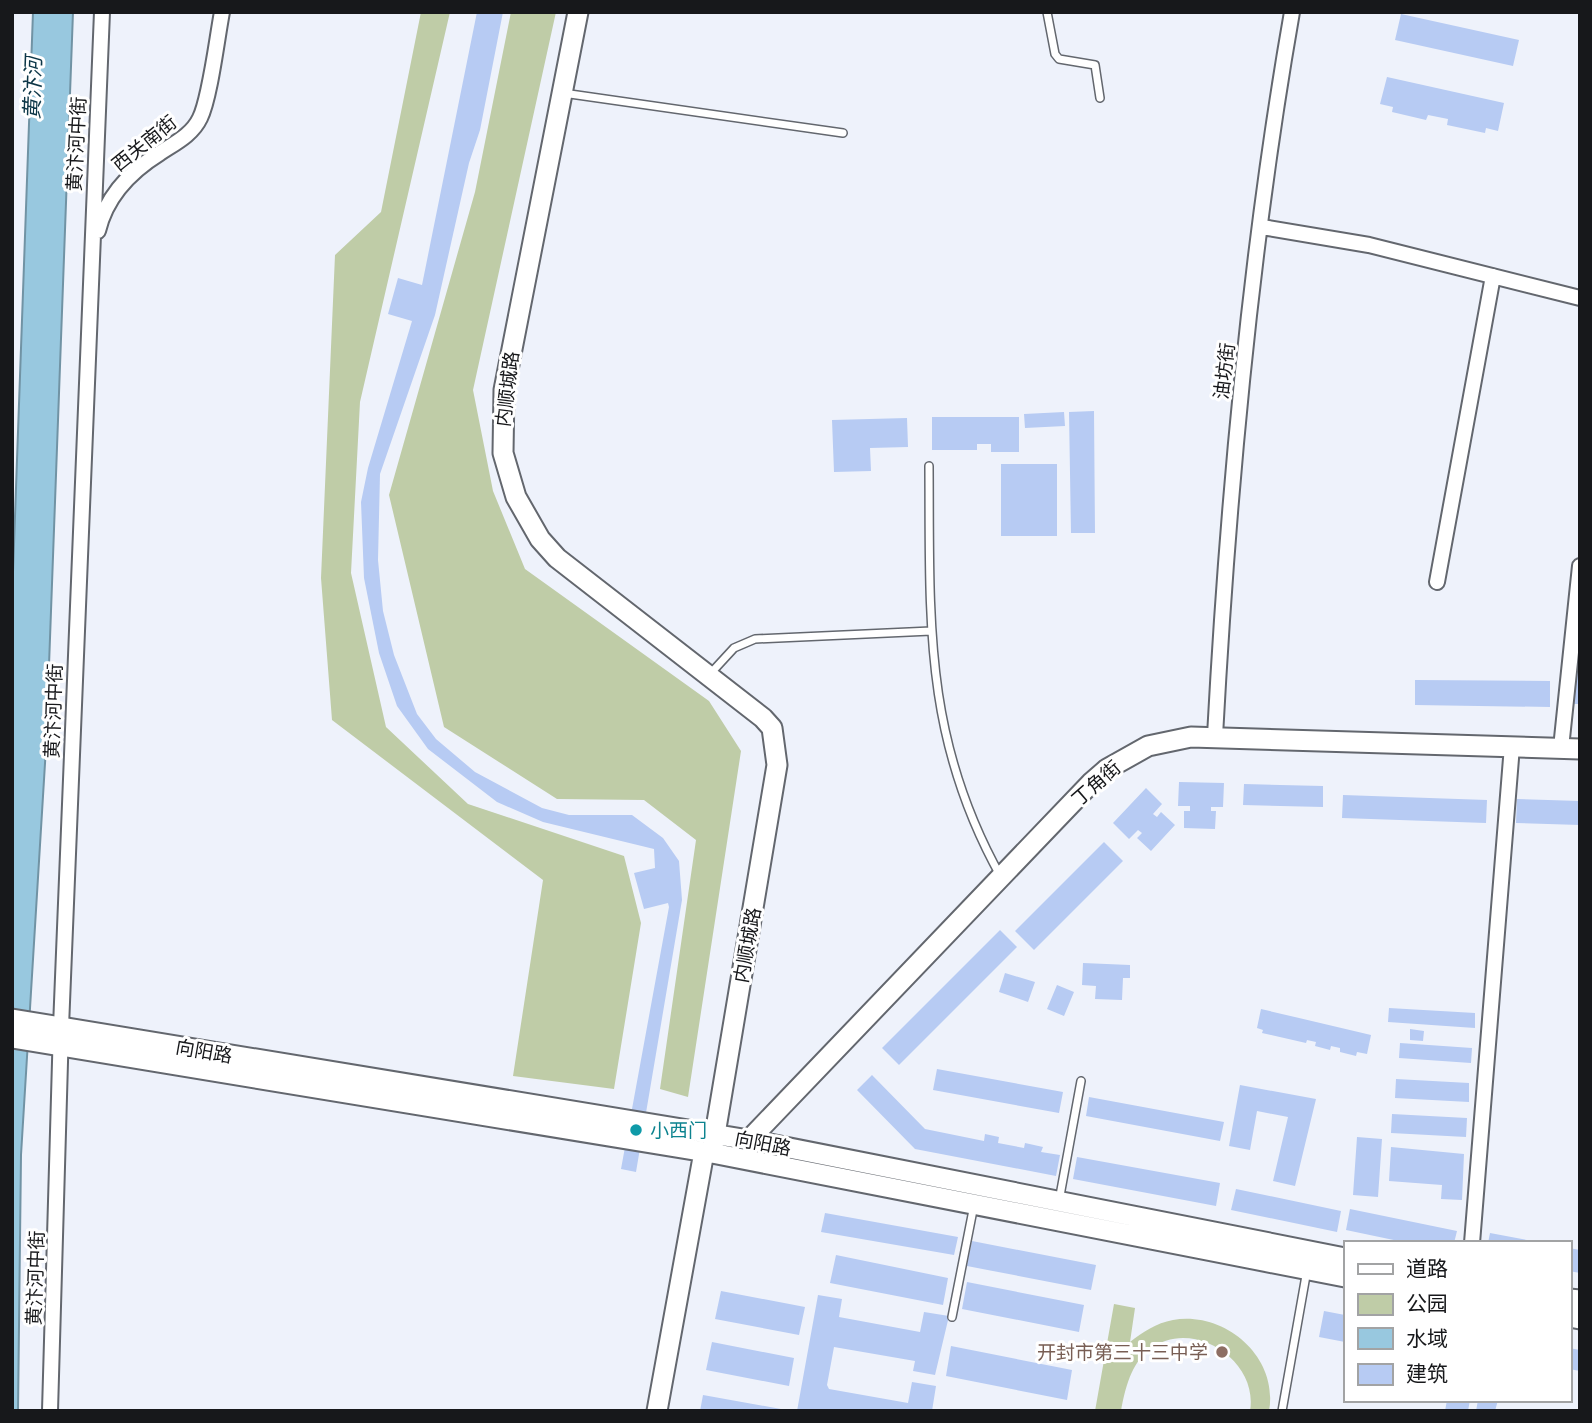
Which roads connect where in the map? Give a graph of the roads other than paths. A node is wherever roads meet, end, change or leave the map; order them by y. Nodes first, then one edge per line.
1 (102, 12) edge
2 (222, 12) edge
3 (578, 12) edge
4 (1047, 12) edge
5 (1292, 12) edge
6 (562, 93) junction
7 (1100, 98) dead end
8 (843, 133) dead end
9 (1262, 227) junction
10 (90, 258) junction
11 (1493, 276) junction
12 (1580, 298) edge
13 (929, 466) dead end
14 (1580, 566) edge
15 (1437, 582) dead end
16 (931, 631) junction
17 (709, 675) junction
18 (1215, 736) junction
19 (1513, 746) junction
20 (1571, 748) edge
21 (1001, 878) junction
22 (12, 1019) edge
23 (52, 1035) junction
24 (12, 1038) edge
25 (1081, 1081) dead end
26 (749, 1140) junction
27 (706, 1145) junction
28 (1059, 1201) junction
29 (974, 1204) junction
30 (1472, 1241) edge
31 (1344, 1258) edge
32 (1307, 1270) junction
33 (1344, 1277) edge
34 (952, 1317) dead end
35 (50, 1411) edge
36 (657, 1411) edge
37 (1282, 1411) edge

1 - 10 street, 黄汴河中街
2 - 10 street, 西关南街
3 - 6 street, 内顺城路
4 - 7 lane
5 - 9 street, 油坊街
6 - 8 lane
6 - 17 street, 内顺城路
9 - 11 street
9 - 18 street, 油坊街
10 - 23 street, 黄汴河中街
11 - 12 street
11 - 15 street
13 - 16 lane
14 - 20 street
16 - 17 lane
16 - 21 lane
17 - 27 street, 内顺城路
18 - 19 street, 丁角街
18 - 21 street, 丁角街
19 - 20 street, 丁角街
19 - 30 street
21 - 26 street, 丁角街
22 - 23 street, 向阳路
23 - 24 street, 向阳路
23 - 27 street, 向阳路
23 - 35 street, 黄汴河中街
25 - 28 lane
26 - 27 street, 向阳路
26 - 28 street, 向阳路
27 - 29 street, 向阳路
27 - 36 street, 内顺城路
28 - 31 street, 向阳路
29 - 32 street, 向阳路
29 - 34 lane
32 - 33 street, 向阳路
32 - 37 lane

